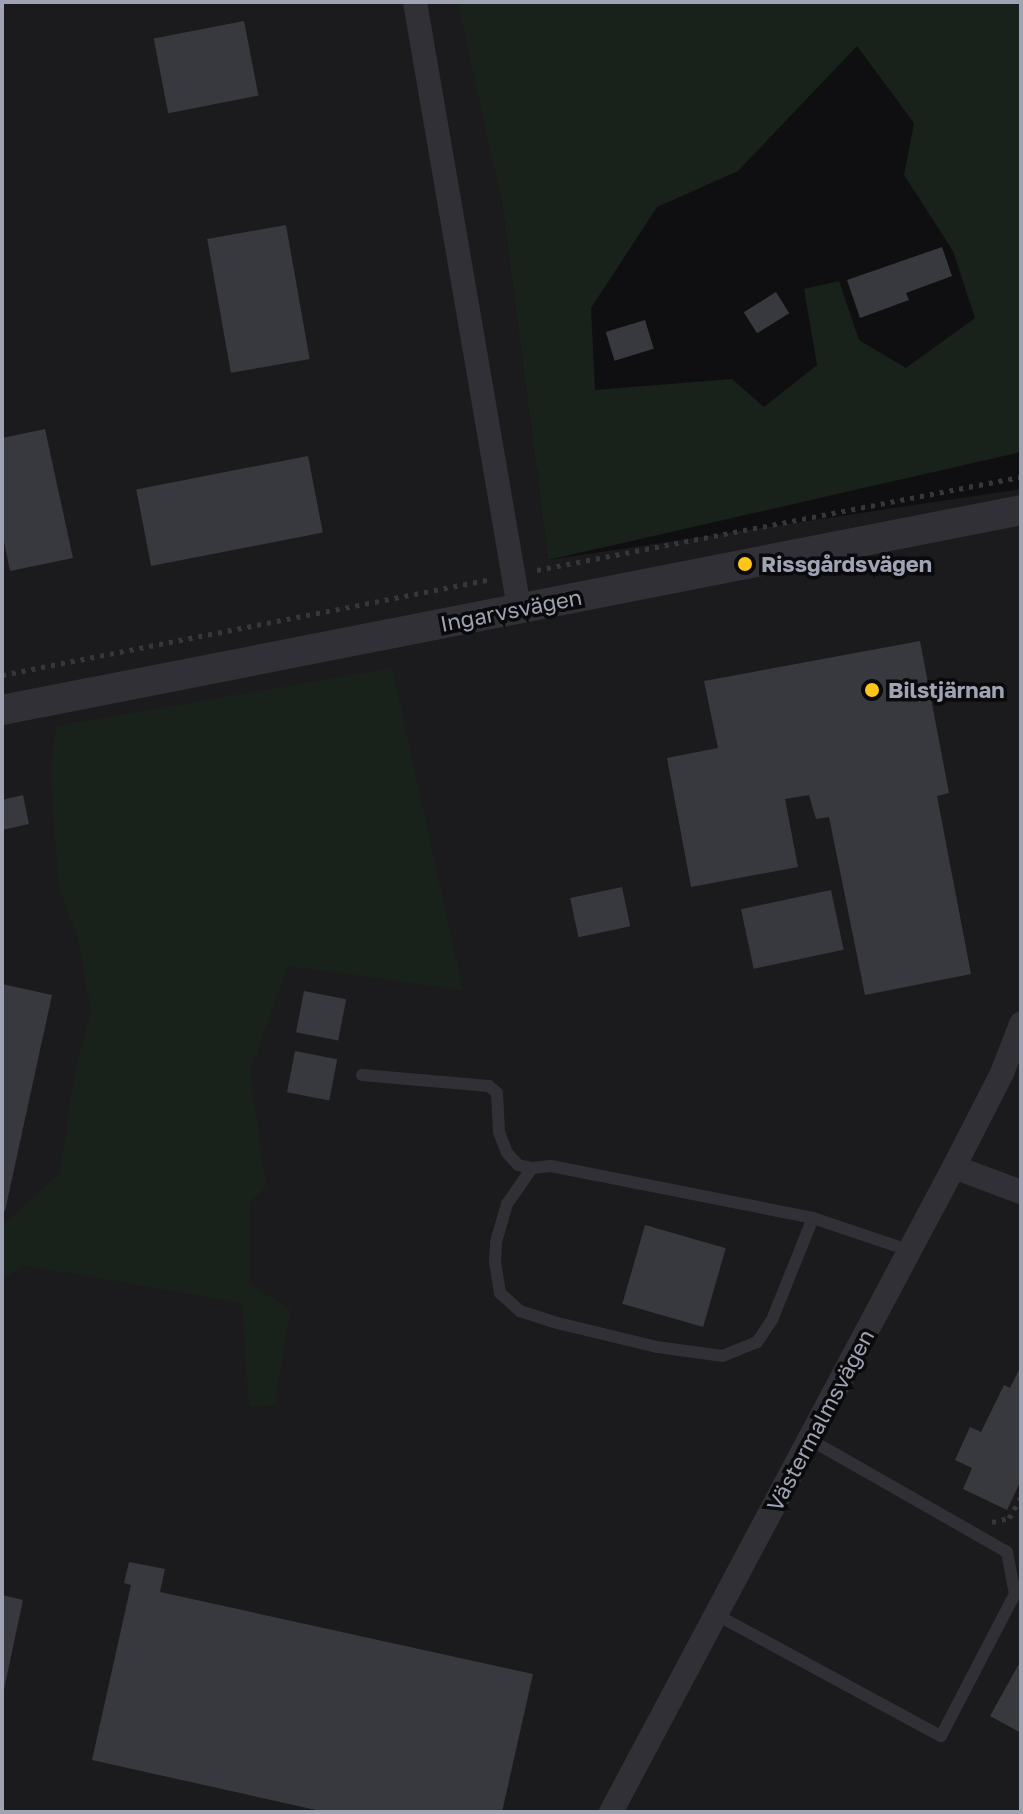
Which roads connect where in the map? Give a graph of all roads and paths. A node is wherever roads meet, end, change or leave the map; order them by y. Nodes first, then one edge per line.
1 (415, 2) edge
2 (1021, 510) edge
3 (519, 608) junction
4 (2, 710) edge
5 (1021, 1024) edge
6 (362, 1075) dead end
7 (954, 1167) junction
8 (532, 1168) junction
9 (1021, 1192) edge
10 (813, 1218) junction
11 (911, 1251) junction
12 (809, 1439) junction
13 (1021, 1497) edge
14 (967, 1527) junction
15 (1016, 1569) edge
16 (715, 1614) junction
17 (611, 1812) edge

1 - 3 street
2 - 3 street, Ingarvsvägen
3 - 4 street, Ingarvsvägen
5 - 7 street, Västermalmsvägen
6 - 8 lane
7 - 9 street
7 - 11 street, Västermalmsvägen
8 - 10 lane
8 - 10 lane
10 - 11 lane
11 - 12 street, Västermalmsvägen
12 - 14 lane
12 - 16 street, Västermalmsvägen
13 - 14 path
14 - 15 lane
15 - 16 lane
16 - 17 street, Västermalmsvägen

